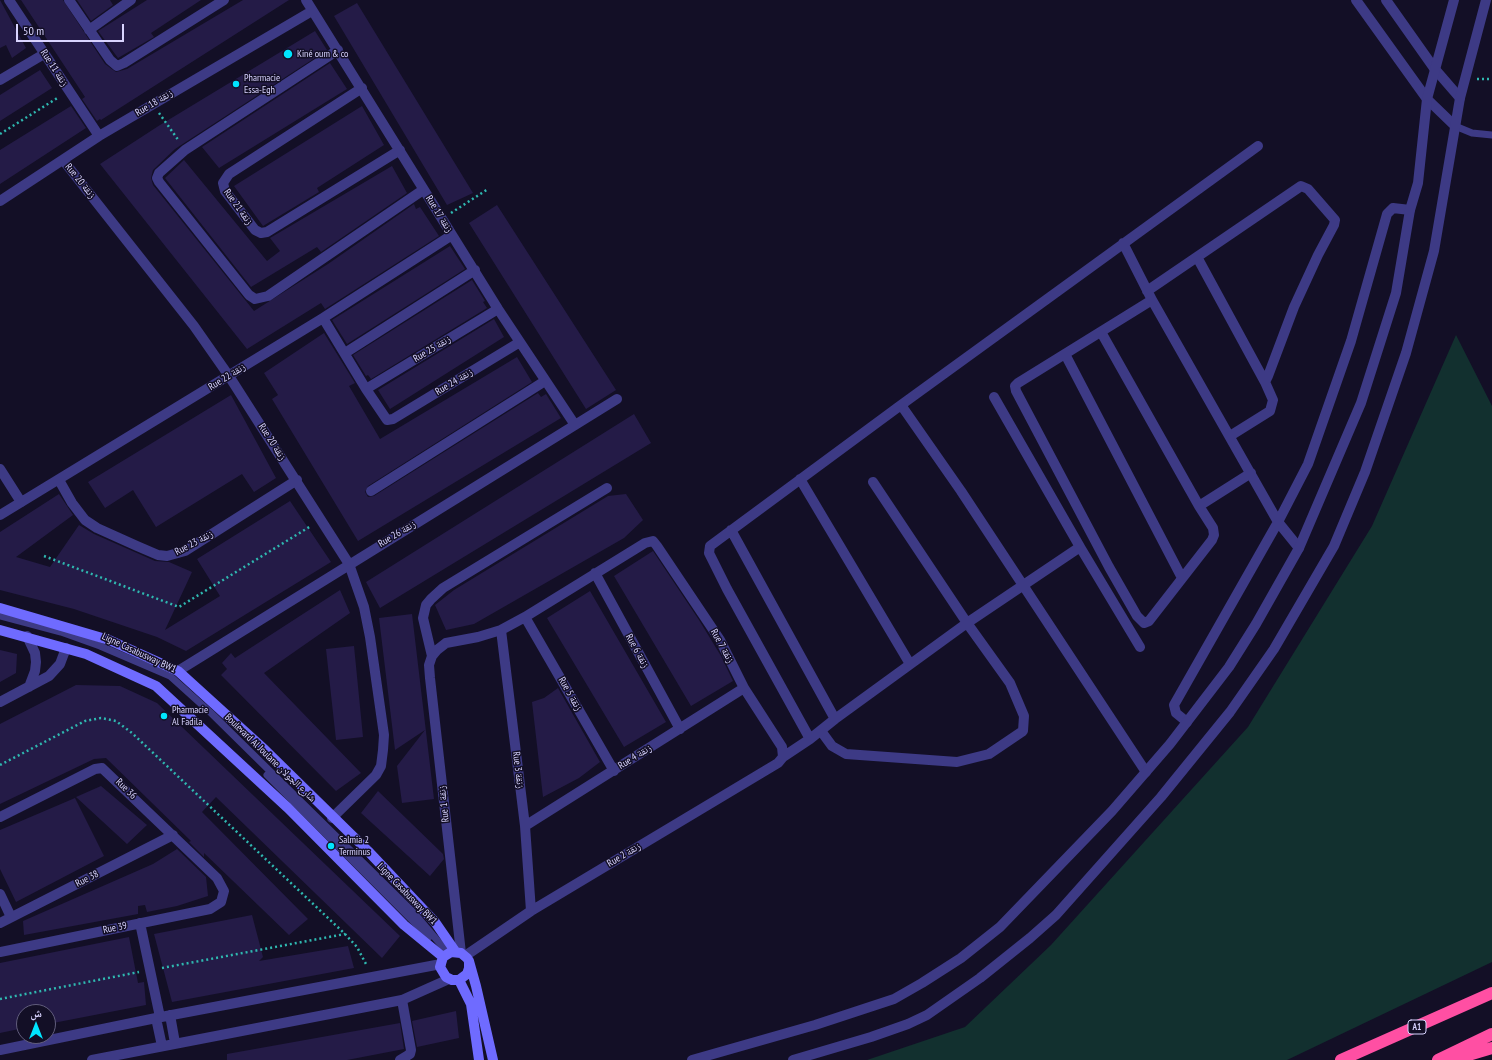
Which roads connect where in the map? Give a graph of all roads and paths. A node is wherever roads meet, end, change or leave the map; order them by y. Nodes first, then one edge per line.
1 (10, 0) edge
2 (69, 0) edge
3 (224, 0) edge
4 (306, 0) edge
5 (1356, 0) edge
6 (1386, 0) edge
7 (1454, 0) edge
8 (1486, 0) edge
9 (125, 1) edge
10 (312, 11) junction
11 (89, 30) junction
12 (338, 50) junction
13 (44, 54) junction
14 (1434, 68) junction
15 (0, 80) edge
16 (362, 88) junction
17 (68, 91) junction
18 (1460, 98) junction
19 (1427, 99) junction
20 (153, 104) junction
21 (1455, 126) junction
22 (0, 134) edge
23 (1492, 135) edge
24 (99, 136) junction
25 (1258, 146) dead end
26 (185, 150) junction
27 (400, 150) junction
28 (63, 160) junction
29 (488, 189) dead end
30 (423, 190) junction
31 (0, 201) edge
32 (1410, 210) junction
33 (442, 219) junction
34 (452, 235) junction
35 (1123, 243) junction
36 (1197, 257) junction
37 (475, 270) junction
38 (1150, 295) junction
39 (498, 309) junction
40 (323, 318) junction
41 (1101, 332) junction
42 (520, 342) junction
43 (345, 353) junction
44 (1065, 354) junction
45 (229, 376) junction
46 (545, 381) junction
47 (1266, 382) junction
48 (366, 389) junction
49 (994, 397) dead end
50 (617, 399) dead end
51 (901, 405) junction
52 (575, 425) junction
53 (1230, 436) junction
54 (0, 469) edge
55 (1251, 473) junction
56 (800, 479) junction
57 (59, 480) junction
58 (297, 480) junction
59 (873, 482) dead end
60 (607, 488) dead end
61 (371, 490) dead end
62 (21, 502) junction
63 (1199, 506) junction
64 (0, 515) edge
65 (321, 519) junction
66 (1278, 522) junction
67 (731, 530) junction
68 (1080, 547) junction
69 (1299, 548) junction
70 (44, 556) dead end
71 (349, 564) junction
72 (595, 574) junction
73 (1182, 578) junction
74 (1023, 586) junction
75 (0, 608) edge
76 (0, 616) edge
77 (525, 617) junction
78 (0, 620) edge
79 (967, 623) junction
80 (0, 630) edge
81 (501, 630) junction
82 (27, 636) junction
83 (1140, 646) dead end
84 (66, 648) junction
85 (432, 656) junction
86 (910, 664) junction
87 (178, 671) junction
88 (29, 687) junction
89 (744, 688) junction
90 (0, 702) edge
91 (835, 719) junction
92 (1187, 722) junction
93 (680, 729) junction
94 (821, 731) junction
95 (810, 739) junction
96 (783, 756) junction
97 (0, 765) edge
98 (614, 771) junction
99 (1146, 772) junction
100 (0, 817) edge
101 (332, 818) junction
102 (525, 826) junction
103 (173, 835) junction
104 (0, 894) edge
105 (223, 895) joint
106 (531, 911) junction
107 (11, 917) junction
108 (0, 923) edge
109 (140, 923) junction
110 (345, 934) junction
111 (0, 952) edge
112 (453, 956) junction
113 (150, 970) junction
114 (371, 976) junction
115 (454, 979) junction
116 (1492, 993) edge
117 (0, 999) edge
118 (402, 1000) junction
119 (162, 1016) junction
120 (1492, 1034) edge
121 (175, 1043) junction
122 (162, 1046) junction
123 (1492, 1048) edge
124 (0, 1050) edge
125 (92, 1060) edge
126 (400, 1060) edge
127 (479, 1060) edge
128 (493, 1060) edge
129 (692, 1060) edge
130 (793, 1060) edge
131 (1341, 1060) edge
132 (1438, 1060) edge
133 (1450, 1060) edge

1 - 13 street, Rue 11 زنقة
2 - 11 street
3 - 11 street
4 - 10 street, Rue 17 زنقة
5 - 19 street
6 - 14 street
7 - 14 street
8 - 18 street
9 - 11 street
10 - 12 street, Rue 17 زنقة
10 - 20 street, Rue 18 زنقة
12 - 16 street, Rue 17 زنقة
12 - 26 street
13 - 15 street
13 - 17 street, Rue 11 زنقة
14 - 18 street
14 - 19 street
16 - 27 street, Rue 17 زنقة
16 - 27 street, Rue 21 زنقة
17 - 22 path
17 - 24 street, Rue 11 زنقة
18 - 21 street
19 - 21 street
19 - 32 street
20 - 24 street, Rue 18 زنقة
20 - 26 path
21 - 23 lane
21 - 130 street
24 - 28 street, Rue 18 زنقة
25 - 35 street
26 - 30 street
27 - 30 street, Rue 17 زنقة
28 - 31 street, Rue 18 زنقة
28 - 45 street, Rue 20 زنقة
29 - 33 path
30 - 33 street, Rue 17 زنقة
32 - 66 street
32 - 69 street
33 - 34 street, Rue 17 زنقة
34 - 37 street, Rue 17 زنقة
34 - 40 street, Rue 22 زنقة
35 - 38 street
35 - 51 street
36 - 38 street
36 - 47 street
36 - 47 street
37 - 39 street, Rue 17 زنقة
37 - 43 street
38 - 41 street
38 - 53 street
39 - 42 street, Rue 17 زنقة
39 - 48 street, Rue 25 زنقة
40 - 43 street
40 - 45 street, Rue 22 زنقة
41 - 44 street
41 - 63 street
42 - 46 street, Rue 17 زنقة
42 - 48 street, Rue 24 زنقة
43 - 48 street
44 - 73 street
44 - 73 street
45 - 57 street, Rue 22 زنقة
45 - 58 street, Rue 20 زنقة
46 - 52 street, Rue 17 زنقة
46 - 61 street
47 - 53 street
49 - 68 street
50 - 52 street, Rue 26 زنقة
51 - 56 street
51 - 74 street
52 - 71 street, Rue 26 زنقة
53 - 55 street
54 - 62 street
55 - 63 street
55 - 66 street
56 - 67 street
56 - 86 street
57 - 58 street, Rue 23 زنقة
57 - 62 street, Rue 22 زنقة
58 - 65 street, Rue 20 زنقة
59 - 79 street
60 - 85 street, Rue 1 زنقة
62 - 64 street, Rue 22 زنقة
63 - 73 street
65 - 70 path
65 - 71 street, Rue 20 زنقة
66 - 69 street
66 - 92 street
67 - 91 street
67 - 95 street
68 - 74 street, Rue 2 زنقة
68 - 83 street
69 - 92 street
71 - 87 street, Rue 26 زنقة
71 - 101 street, Rue 20 زنقة
72 - 77 street
72 - 89 street, Rue 7 زنقة
72 - 93 street, Rue 6 زنقة
74 - 79 street, Rue 2 زنقة
74 - 99 street
75 - 87 main road, Boulevard Al Joulane شارع الجولان
76 - 112 lane, Ligne Casabusway BW1
77 - 81 street
77 - 98 street, Rue 5 زنقة
78 - 112 lane, Ligne Casabusway BW1
79 - 86 street, Rue 2 زنقة
79 - 94 street
80 - 82 main road
81 - 85 street
81 - 102 street, Rue 3 زنقة
82 - 84 main road
82 - 88 street
84 - 88 street
84 - 112 main road
85 - 112 street, Rue 1 زنقة
86 - 91 street, Rue 2 زنقة
87 - 101 main road, Boulevard Al Joulane شارع الجولان
88 - 90 street
89 - 93 street, Rue 4 زنقة
89 - 96 street, Rue 7 زنقة
91 - 94 street, Rue 2 زنقة
92 - 99 street
93 - 98 street, Rue 4 زنقة
94 - 95 street, Rue 2 زنقة
95 - 96 street, Rue 2 زنقة
96 - 106 street, Rue 2 زنقة
97 - 110 path
98 - 102 street, Rue 4 زنقة
99 - 129 street
100 - 103 street, Rue 36
101 - 112 main road, Boulevard Al Joulane شارع الجولان
102 - 106 street, Rue 3 زنقة
103 - 105 street, Rue 36
103 - 107 street, Rue 38
104 - 107 street
105 - 109 street, Rue 39
106 - 112 street, Rue 2 زنقة
107 - 108 street, Rue 38
109 - 111 street, Rue 39
109 - 113 street
110 - 113 path
110 - 114 path
112 - 114 street
112 - 115 main road
112 - 115 main road
112 - 128 main road
113 - 117 path
113 - 119 street
114 - 119 street
115 - 118 street
115 - 127 main road
116 - 131 highway, A1
118 - 121 street
118 - 126 street
119 - 121 street
119 - 122 street
119 - 124 street
120 - 132 highway
121 - 122 street
122 - 125 street
123 - 133 highway

